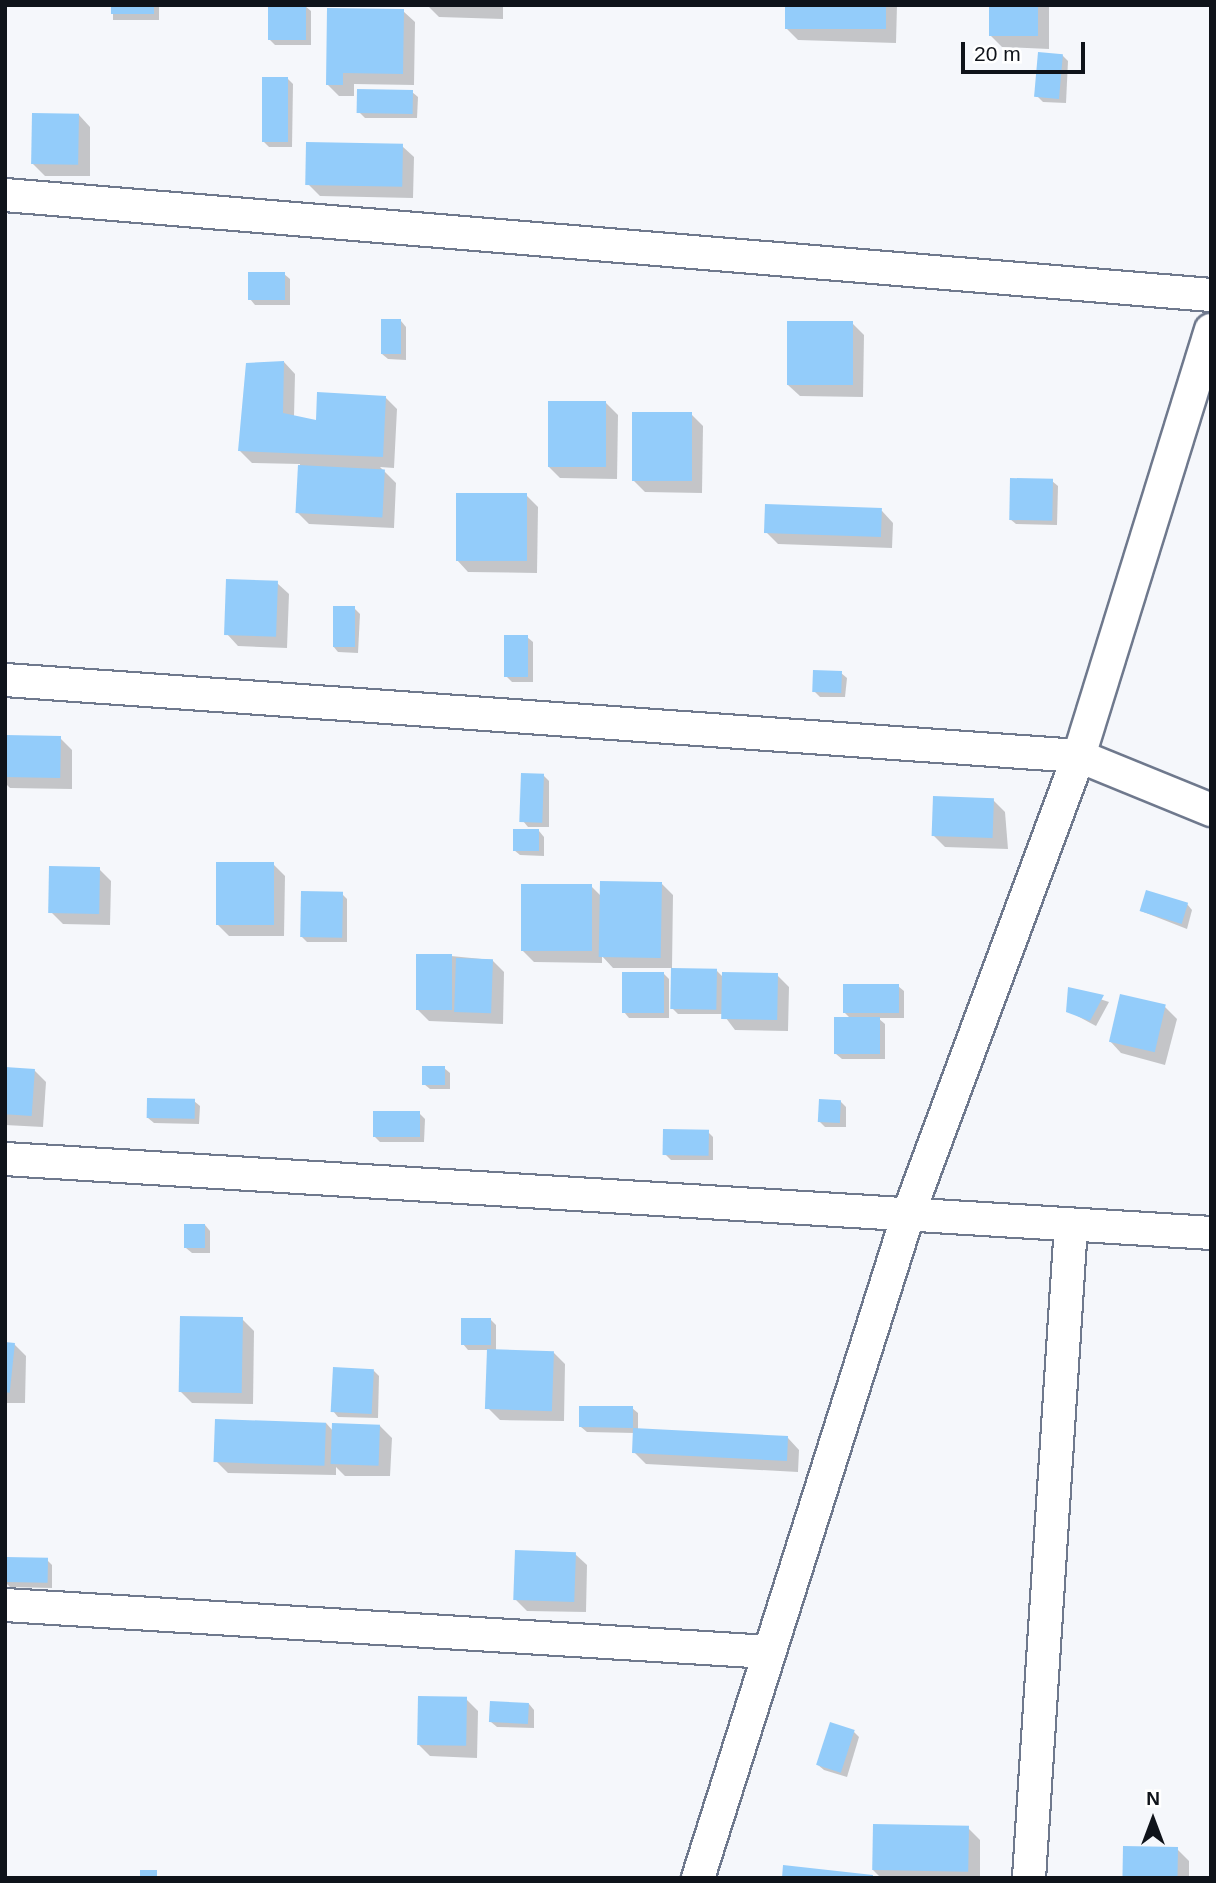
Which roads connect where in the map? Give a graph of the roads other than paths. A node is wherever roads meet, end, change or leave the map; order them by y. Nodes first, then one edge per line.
1 (5, 195) edge
2 (1211, 295) edge
3 (1211, 330) edge
4 (5, 680) edge
5 (1079, 756) junction
6 (1211, 810) edge
7 (5, 1159) edge
8 (908, 1215) junction
9 (1071, 1225) junction
10 (1211, 1234) edge
11 (5, 1605) edge
12 (769, 1652) junction
13 (698, 1878) edge
14 (1029, 1878) edge

1 - 2 street
3 - 5 street
4 - 5 street
5 - 6 street
5 - 8 street
7 - 8 street
8 - 9 street
8 - 12 street
9 - 10 street
9 - 14 street
11 - 12 street
12 - 13 street

